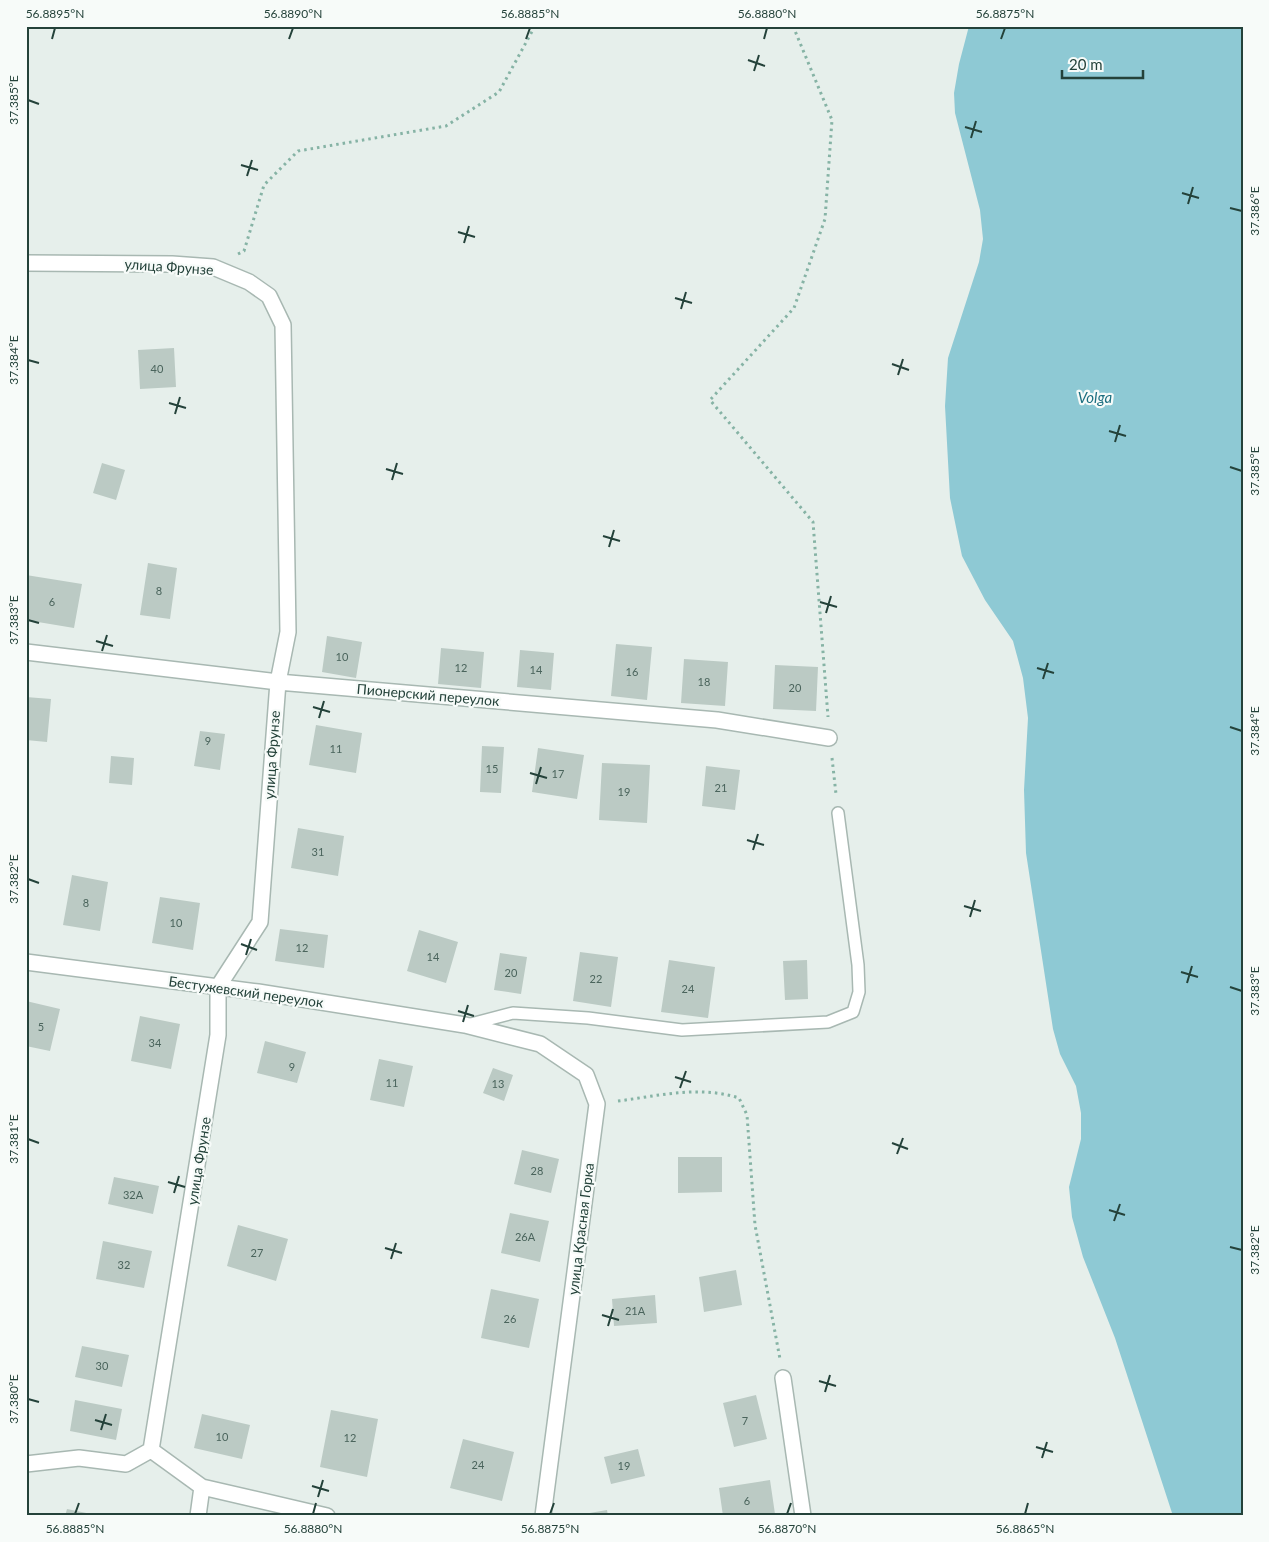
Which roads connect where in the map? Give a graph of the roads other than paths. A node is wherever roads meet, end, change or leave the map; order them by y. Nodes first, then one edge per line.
1 (26, 263) edge
2 (26, 652) edge
3 (278, 682) junction
4 (829, 738) road end
5 (838, 812) road end
6 (26, 962) edge
7 (218, 987) junction
8 (465, 1025) junction
9 (783, 1378) road end
10 (151, 1450) junction
11 (26, 1464) edge
12 (202, 1487) junction
13 (198, 1516) edge
14 (328, 1516) edge
15 (543, 1516) edge
16 (803, 1516) edge

1 - 3 street, улица Фрунзе
2 - 3 street, Пионерский переулок
3 - 4 street, Пионерский переулок
3 - 7 street, улица Фрунзе
5 - 8 lane
6 - 7 street, Бестужевский переулок
7 - 8 street, Бестужевский переулок
7 - 10 street, улица Фрунзе
8 - 15 street, улица Красная Горка
9 - 16 street
10 - 11 street
10 - 12 street
12 - 13 street
12 - 14 street

